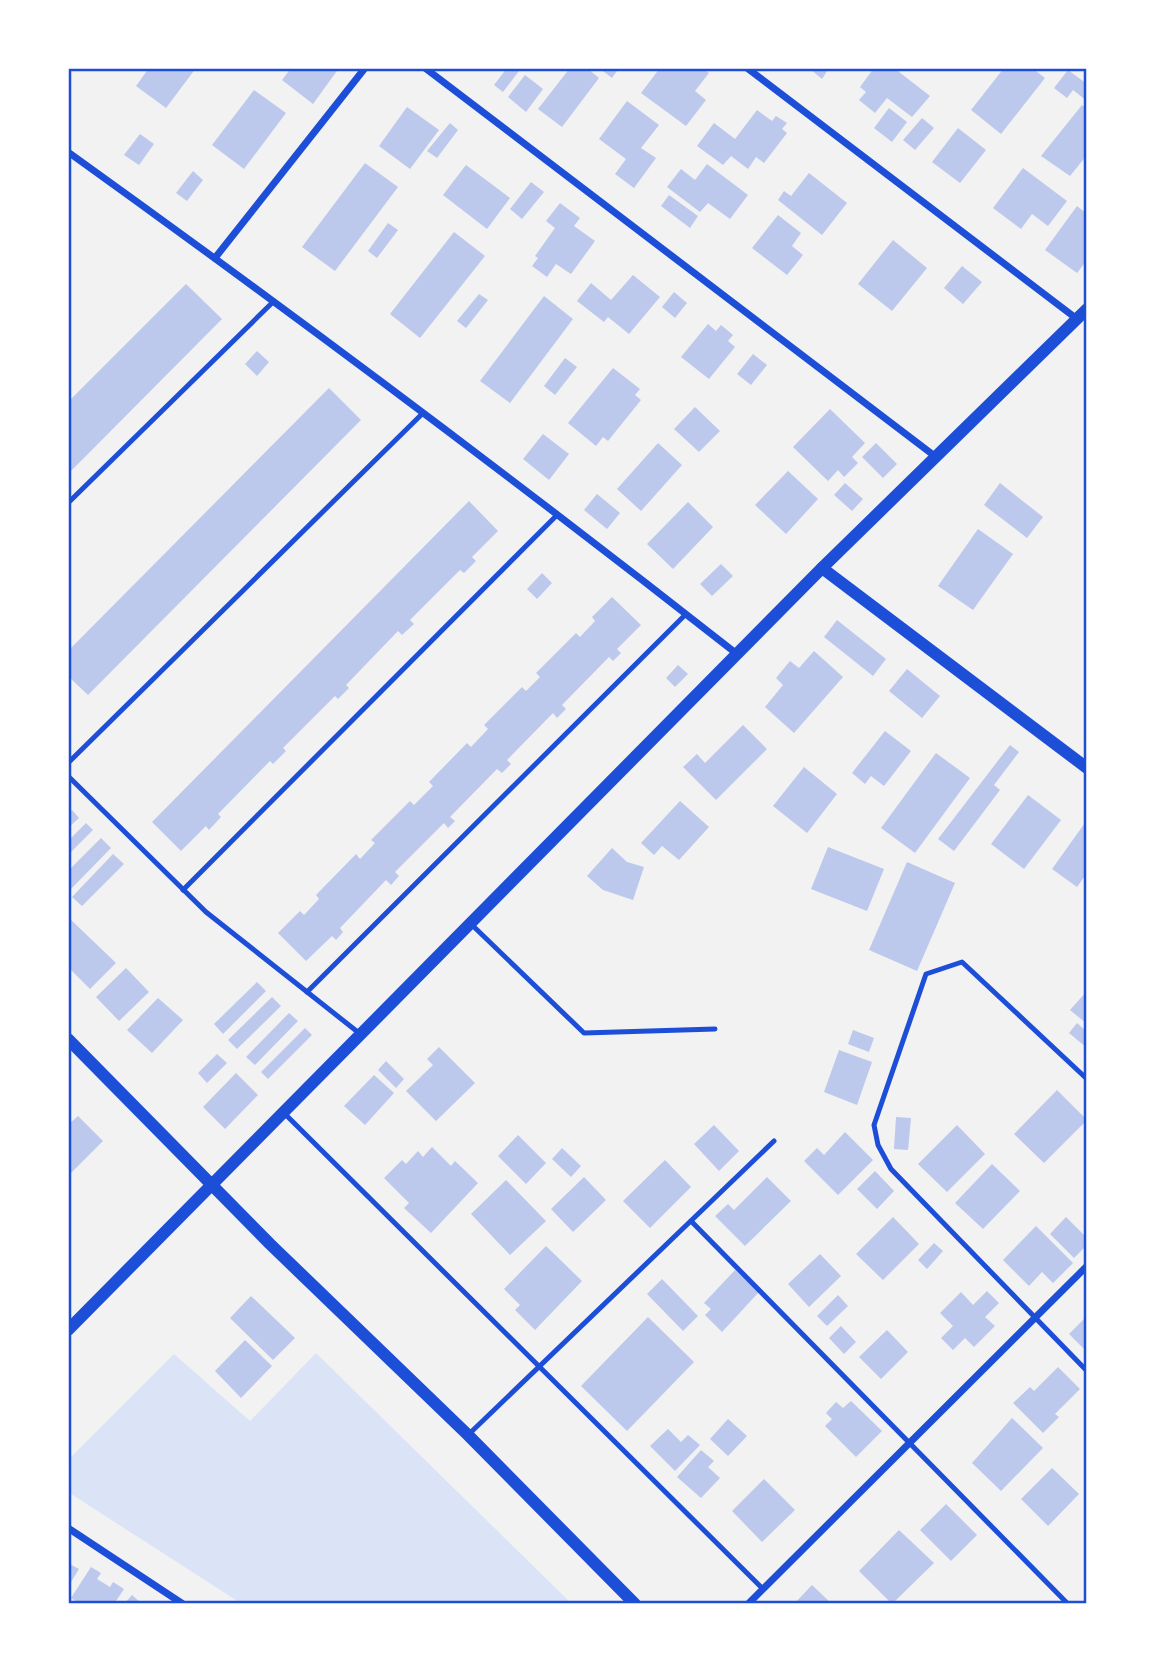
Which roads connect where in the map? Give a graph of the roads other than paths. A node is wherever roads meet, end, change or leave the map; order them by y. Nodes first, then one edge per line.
1 (365, 68) edge
2 (425, 68) edge
3 (747, 68) edge
4 (68, 152) edge
5 (215, 258) junction
6 (274, 301) junction
7 (1087, 309) edge
8 (1077, 318) junction
9 (423, 413) junction
10 (936, 457) junction
11 (68, 503) edge
12 (557, 515) junction
13 (822, 568) junction
14 (687, 614) junction
15 (738, 655) junction
16 (68, 763) edge
17 (1087, 768) edge
18 (68, 776) edge
19 (183, 890) junction
20 (471, 924) junction
21 (307, 992) junction
22 (715, 1029) dead end
23 (362, 1035) junction
24 (68, 1039) edge
25 (1087, 1079) edge
26 (284, 1113) junction
27 (774, 1141) dead end
28 (212, 1186) junction
29 (691, 1221) junction
30 (1087, 1266) edge
31 (1035, 1317) junction
32 (68, 1330) edge
33 (539, 1367) junction
34 (1087, 1371) edge
35 (468, 1435) junction
36 (910, 1442) junction
37 (68, 1528) edge
38 (763, 1588) junction
39 (183, 1604) edge
40 (635, 1604) edge
41 (748, 1604) edge
42 (1068, 1604) edge

1 - 5 street
2 - 10 street
3 - 8 street
4 - 5 street
5 - 6 street
6 - 9 street
6 - 11 lane
7 - 8 street
8 - 10 street
9 - 12 street
9 - 16 lane
10 - 13 street
12 - 14 street
12 - 19 lane
13 - 15 street
13 - 17 street
14 - 15 street
14 - 21 lane
15 - 20 street
18 - 19 lane
19 - 21 lane
20 - 22 lane
20 - 23 street
21 - 23 lane
23 - 26 street
24 - 28 street
25 - 31 lane
26 - 28 street
26 - 33 lane
27 - 29 lane
28 - 32 street
28 - 35 street
29 - 33 lane
29 - 36 lane
30 - 31 street
31 - 34 lane
31 - 36 street
33 - 35 lane
33 - 38 lane
35 - 40 street
36 - 38 street
36 - 42 lane
37 - 39 street
38 - 41 street

